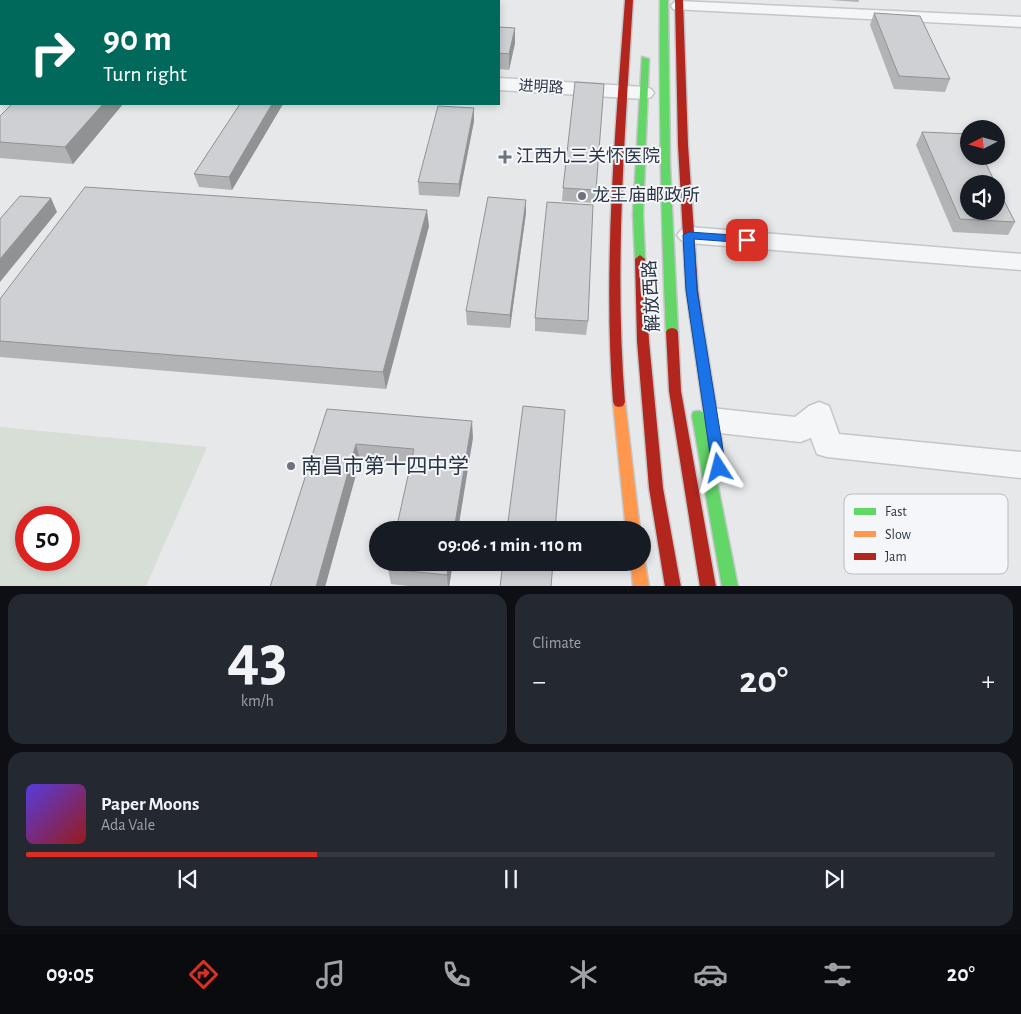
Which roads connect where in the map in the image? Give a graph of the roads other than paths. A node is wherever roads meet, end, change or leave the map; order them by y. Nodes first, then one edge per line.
1 (630, 0) edge
2 (674, 2) edge
3 (1021, 22) edge
4 (646, 48) dead end
5 (500, 84) edge
6 (623, 91) junction
7 (644, 93) junction
8 (666, 217) junction
9 (689, 235) junction
10 (1021, 262) edge
11 (684, 333) dead end
12 (703, 410) junction
13 (1021, 465) edge
14 (632, 521) edge
15 (730, 521) dead end
16 (639, 571) edge
17 (641, 586) edge
18 (673, 586) edge
19 (708, 586) edge
20 (730, 586) edge

1 - 6 main road
2 - 3 street
2 - 8 main road, 解放西路
2 - 9 main road
4 - 7 main road, 解放西路
5 - 6 street, 进明路
6 - 7 street, 进明路
6 - 14 main road
7 - 18 main road, 解放西路
8 - 11 main road
8 - 19 main road, 解放西路
9 - 10 street
9 - 12 main road
12 - 13 street
12 - 15 main road
12 - 20 main road
16 - 17 main road

